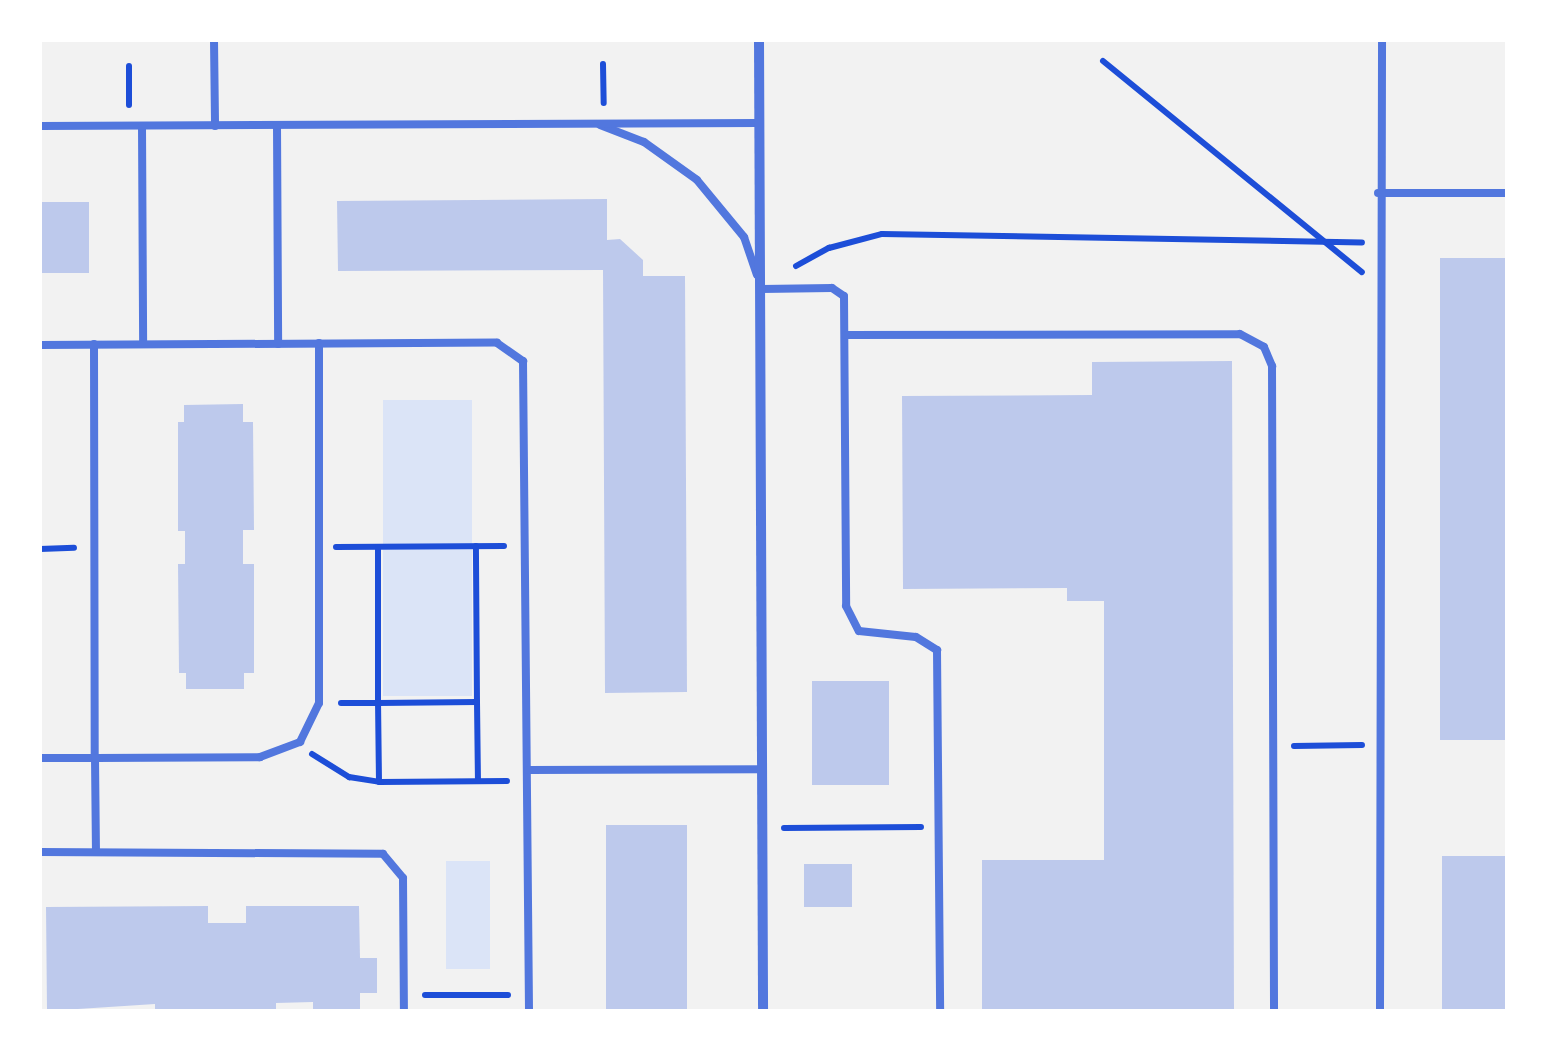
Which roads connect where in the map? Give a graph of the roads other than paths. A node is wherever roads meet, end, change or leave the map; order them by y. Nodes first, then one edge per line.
1 (214, 40) edge
2 (759, 40) edge
3 (1382, 40) edge
4 (759, 123) junction
5 (600, 124) junction
6 (278, 125) junction
7 (40, 126) edge
8 (142, 126) junction
9 (215, 126) junction
10 (1378, 193) junction
11 (1507, 193) edge
12 (760, 286) junction
13 (846, 336) junction
14 (319, 343) junction
15 (94, 344) junction
16 (142, 344) junction
17 (278, 344) junction
18 (40, 345) edge
19 (40, 758) edge
20 (95, 758) junction
21 (762, 769) junction
22 (528, 770) junction
23 (96, 851) junction
24 (40, 852) edge
25 (404, 1011) edge
26 (529, 1011) edge
27 (763, 1011) edge
28 (940, 1011) edge
29 (1274, 1011) edge
30 (1380, 1011) edge

1 - 9 lane
2 - 4 street
3 - 10 lane
4 - 5 lane
4 - 12 street
5 - 6 lane
5 - 12 lane
6 - 9 lane
6 - 17 lane
7 - 8 lane
8 - 9 lane
8 - 16 lane
10 - 11 lane
10 - 30 lane
12 - 13 lane
12 - 21 street
13 - 28 lane
13 - 29 lane
14 - 17 lane
14 - 20 lane
14 - 22 lane
15 - 16 lane
15 - 18 lane
15 - 20 lane
16 - 17 lane
19 - 20 lane
20 - 23 lane
21 - 22 lane
21 - 27 street
22 - 26 lane
23 - 24 lane
23 - 25 lane

